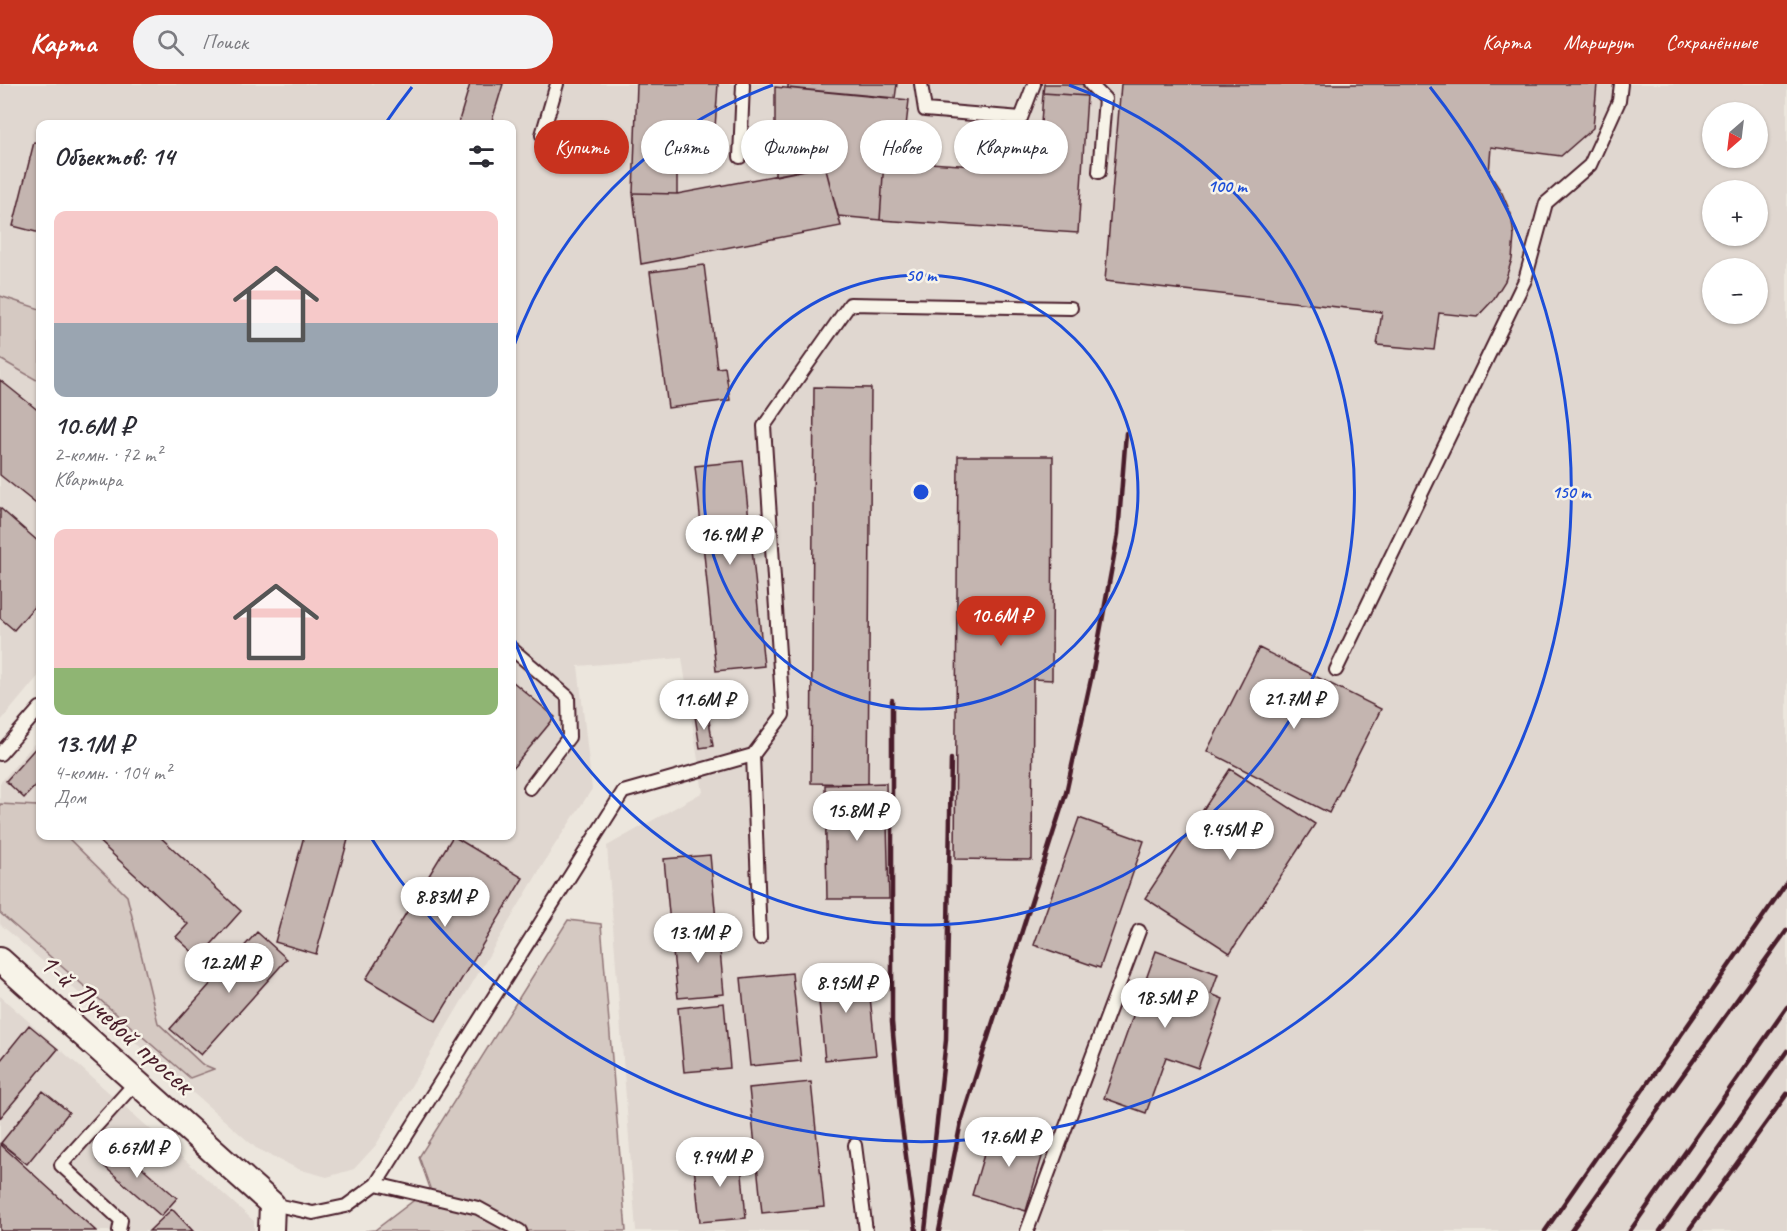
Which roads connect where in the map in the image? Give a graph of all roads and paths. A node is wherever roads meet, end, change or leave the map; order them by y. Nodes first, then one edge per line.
1 (557, 84) edge
2 (742, 84) edge
3 (921, 84) edge
4 (1034, 84) edge
5 (1090, 84) edge
6 (1621, 84) edge
7 (546, 120) edge
8 (740, 157) dead end
9 (1099, 172) dead end
10 (1071, 308) dead end
11 (516, 652) edge
12 (1336, 670) dead end
13 (36, 713) edge
14 (0, 754) edge
15 (753, 755) junction
16 (530, 788) dead end
17 (1139, 931) dead end
18 (760, 938) dead end
19 (0, 960) edge
20 (136, 1082) junction
21 (855, 1145) dead end
22 (376, 1184) junction
23 (272, 1204) junction
24 (119, 1231) edge
25 (271, 1231) edge
26 (520, 1231) edge
27 (866, 1231) edge
28 (1027, 1231) edge

1 - 7 lane
2 - 8 lane
3 - 4 lane
5 - 9 lane
6 - 12 lane
10 - 15 lane
11 - 16 lane
13 - 14 lane
15 - 18 lane
15 - 22 lane
17 - 28 lane
19 - 20 street, 1-й Лучевой просек
20 - 23 street, 1-й Лучевой просек
20 - 24 lane
21 - 27 lane
22 - 23 lane
22 - 26 lane
23 - 25 street

